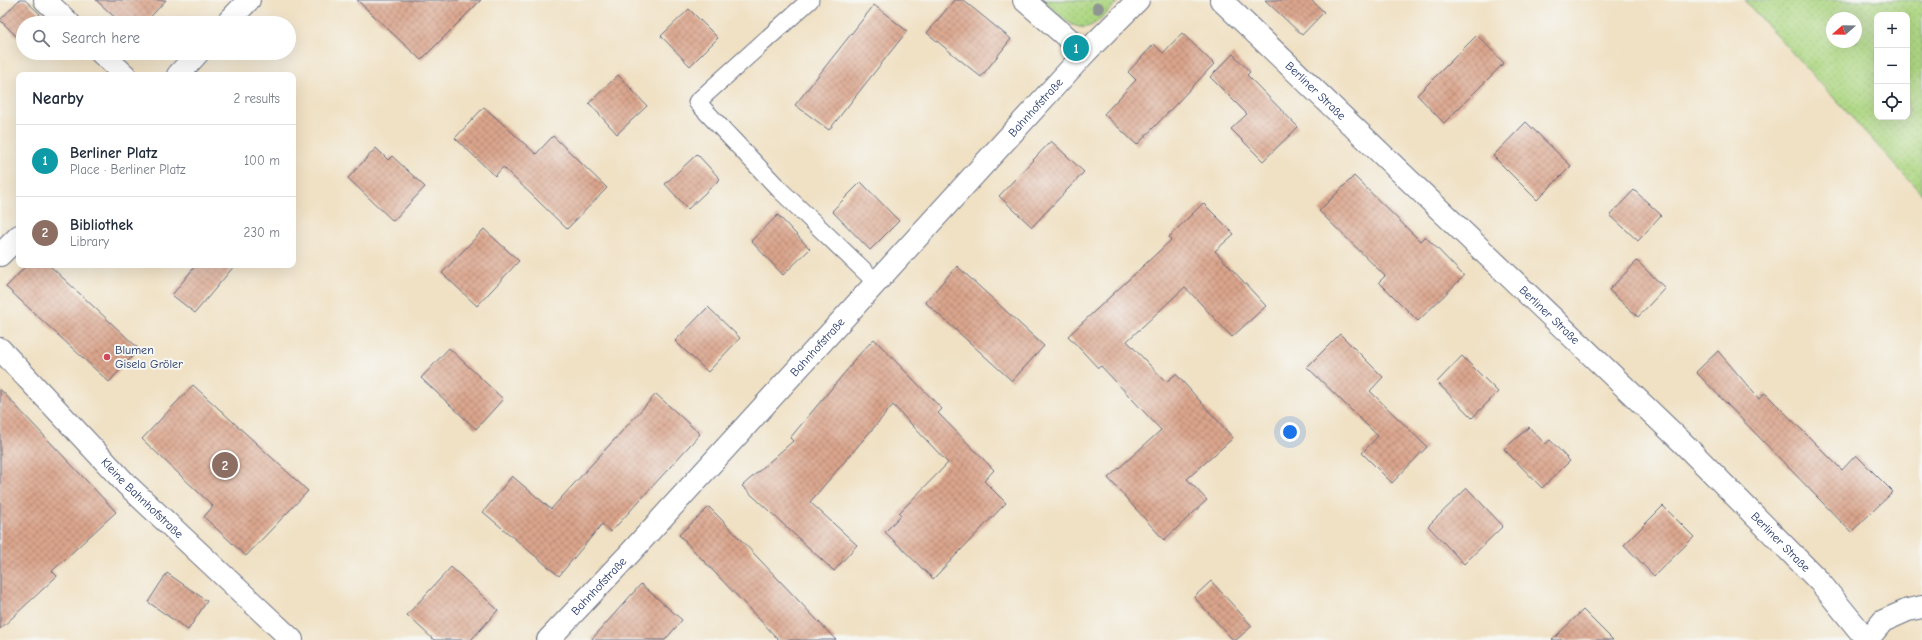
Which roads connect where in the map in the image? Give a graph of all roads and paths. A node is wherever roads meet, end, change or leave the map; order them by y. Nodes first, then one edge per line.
1 (44, 0) edge
2 (248, 0) edge
3 (810, 0) edge
4 (1024, 0) edge
5 (1138, 0) edge
6 (1221, 0) edge
7 (61, 16) edge
8 (233, 16) edge
9 (1085, 53) junction
10 (109, 60) edge
11 (192, 60) edge
12 (122, 72) edge
13 (181, 72) edge
14 (16, 239) edge
15 (0, 255) edge
16 (877, 283) junction
17 (0, 349) edge
18 (1922, 607) edge
19 (292, 640) edge
20 (548, 640) edge
21 (1867, 640) edge

1 - 7 street
2 - 8 street
3 - 16 lane
4 - 9 street
5 - 9 street, Bahnhofstraße
6 - 21 street, Berliner Straße
9 - 16 street, Bahnhofstraße
10 - 12 street
11 - 13 street
14 - 15 street
16 - 20 street, Bahnhofstraße
17 - 19 street, Kleine Bahnhofstraße
18 - 21 street

